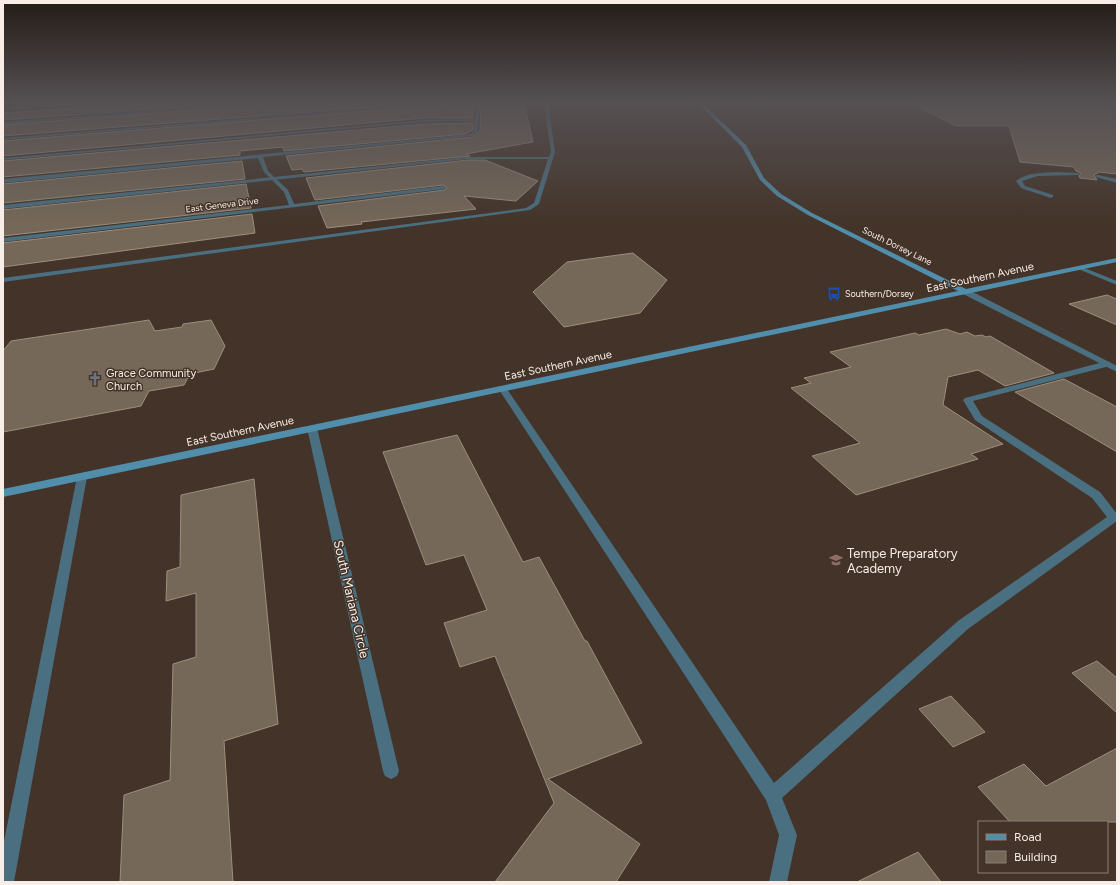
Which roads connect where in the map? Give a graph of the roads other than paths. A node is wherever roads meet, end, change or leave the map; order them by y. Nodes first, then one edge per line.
1 (159, 144) edge
2 (378, 144) edge
3 (552, 144) edge
4 (742, 144) edge
5 (260, 156) junction
6 (3, 158) edge
7 (551, 158) junction
8 (1078, 174) dead end
9 (1098, 176) dead end
10 (274, 178) junction
11 (3, 181) edge
12 (1117, 181) edge
13 (443, 188) dead end
14 (1051, 196) dead end
15 (292, 206) junction
16 (3, 207) edge
17 (3, 240) edge
18 (1117, 260) edge
19 (1080, 268) junction
20 (3, 280) edge
21 (1117, 284) edge
22 (966, 292) junction
23 (1112, 366) edge
24 (502, 388) junction
25 (312, 428) junction
26 (82, 476) junction
27 (3, 493) edge
28 (391, 771) dead end
29 (773, 795) junction
30 (5, 882) edge
31 (778, 882) edge

1 - 6 street
2 - 5 street
3 - 7 street
4 - 22 main road, South Dorsey Lane
5 - 10 street
5 - 11 street
7 - 10 street
7 - 20 street
8 - 14 street
9 - 12 street
10 - 15 street
10 - 16 street
13 - 15 street, East Geneva Drive
15 - 17 street, East Geneva Drive
18 - 19 main road, East Southern Avenue
19 - 21 street
19 - 22 main road, East Southern Avenue
22 - 23 street, South Dorsey Lane
22 - 24 main road, East Southern Avenue
23 - 29 street
24 - 25 main road, East Southern Avenue
24 - 29 street
25 - 26 main road, East Southern Avenue
25 - 28 street, South Mariana Circle
26 - 27 main road, East Southern Avenue
26 - 30 street
29 - 31 street

